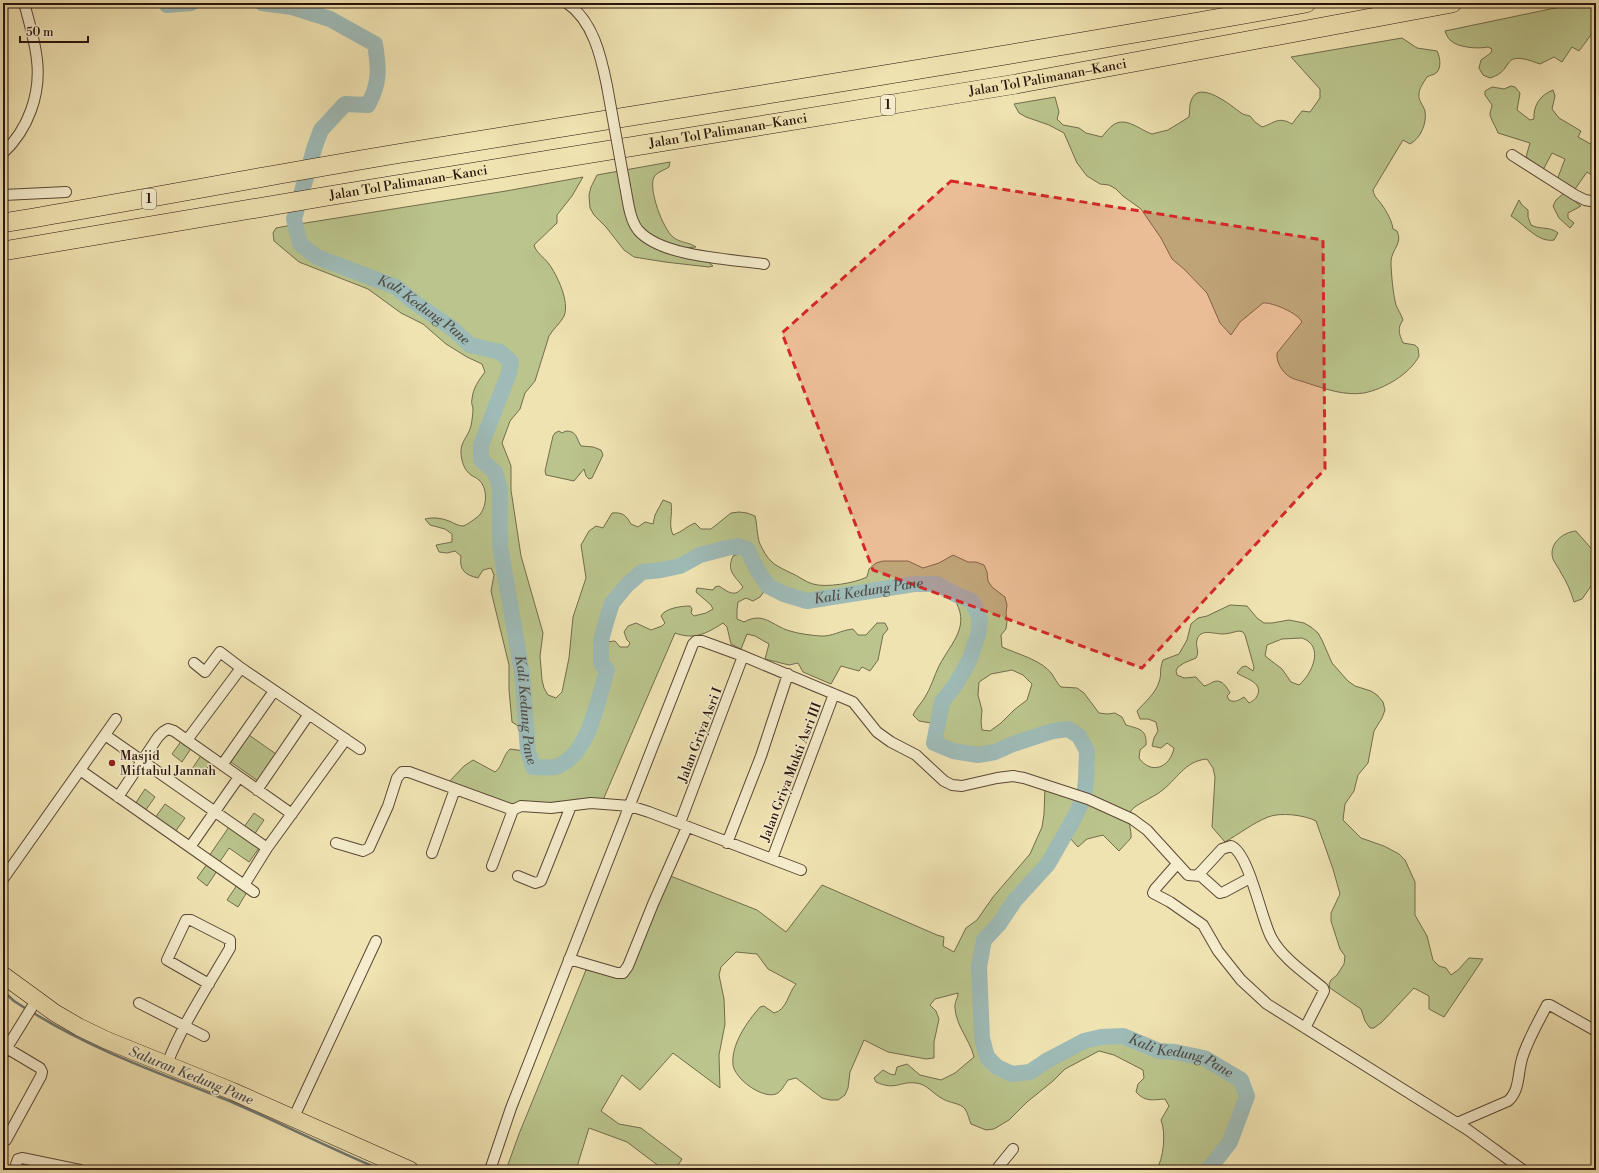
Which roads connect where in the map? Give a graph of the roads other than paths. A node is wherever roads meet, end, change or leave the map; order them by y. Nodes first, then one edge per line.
1 (24, 3) edge
2 (567, 3) edge
3 (1306, 3) edge
4 (1452, 3) edge
5 (3, 153) edge
6 (1512, 155) dead end
7 (66, 192) dead end
8 (3, 195) edge
9 (1596, 202) edge
10 (3, 223) edge
11 (3, 251) edge
12 (764, 264) dead end
13 (743, 656) junction
14 (194, 663) dead end
15 (241, 668) junction
16 (788, 674) junction
17 (274, 691) junction
18 (834, 694) junction
19 (309, 714) junction
20 (116, 719) dead end
21 (105, 735) junction
22 (346, 739) junction
23 (187, 740) junction
24 (360, 749) dead end
25 (142, 760) junction
26 (222, 765) junction
27 (80, 770) junction
28 (239, 777) junction
29 (257, 790) junction
30 (456, 790) junction
31 (118, 796) junction
32 (571, 806) junction
33 (630, 806) junction
34 (513, 810) junction
35 (215, 812) junction
36 (292, 814) junction
37 (683, 825) junction
38 (727, 842) junction
39 (336, 843) dead end
40 (190, 847) junction
41 (267, 848) junction
42 (432, 854) dead end
43 (772, 859) junction
44 (1177, 864) junction
45 (492, 866) dead end
46 (801, 870) dead end
47 (1198, 875) junction
48 (518, 876) dead end
49 (1250, 878) junction
50 (3, 879) edge
51 (244, 885) junction
52 (254, 892) dead end
53 (376, 941) dead end
54 (569, 959) junction
55 (3, 975) edge
56 (209, 984) junction
57 (35, 1002) junction
58 (139, 1003) dead end
59 (184, 1026) junction
60 (1305, 1028) junction
61 (1596, 1030) edge
62 (204, 1036) dead end
63 (4, 1049) edge
64 (166, 1064) junction
65 (293, 1120) junction
66 (1457, 1123) junction
67 (3, 1141) edge
68 (1013, 1149) dead end
69 (1512, 1167) edge
70 (59, 1168) edge
71 (14, 1170) edge
72 (80, 1170) edge
73 (410, 1170) edge
74 (490, 1170) edge
75 (996, 1170) edge
76 (1523, 1170) edge

1 - 5 street
2 - 12 street, bridge
3 - 10 highway, 1
4 - 11 highway, Jalan Tol Palimanan–Kanci / 1
6 - 9 street
7 - 8 street
13 - 16 street
13 - 33 street
13 - 37 street, Jalan Griya Asri I
14 - 15 street
15 - 17 street
15 - 23 street
16 - 18 street
16 - 38 street
17 - 19 street
17 - 26 street
18 - 43 street, Jalan Griya Mukti Asri III
18 - 44 street
19 - 22 street
19 - 29 street
20 - 21 street
21 - 25 street
21 - 27 street
22 - 24 street
22 - 36 street
23 - 25 street
23 - 26 street
25 - 31 street
25 - 35 street
26 - 28 street
27 - 31 street
27 - 50 street
28 - 29 street
28 - 35 street
29 - 36 street
30 - 34 street
30 - 39 street
30 - 42 street
31 - 40 street
32 - 33 street
32 - 34 street
32 - 48 street
33 - 37 street
33 - 54 street
34 - 45 street
35 - 40 street
35 - 41 street
36 - 41 street
37 - 38 street
37 - 54 street, Jalan Griya Asri I
38 - 43 street
40 - 51 street
41 - 51 street
43 - 46 street
44 - 47 street
44 - 60 street
47 - 49 street
47 - 49 street
49 - 60 street
51 - 52 street
53 - 65 street
54 - 74 street
55 - 57 main road
56 - 56 street
56 - 59 street
57 - 63 street
57 - 64 main road
58 - 59 street
59 - 62 street
59 - 64 street
60 - 66 street
61 - 66 street
63 - 67 street
64 - 65 main road
65 - 73 main road
66 - 69 street
68 - 75 street
69 - 76 street
70 - 71 street
70 - 72 street

